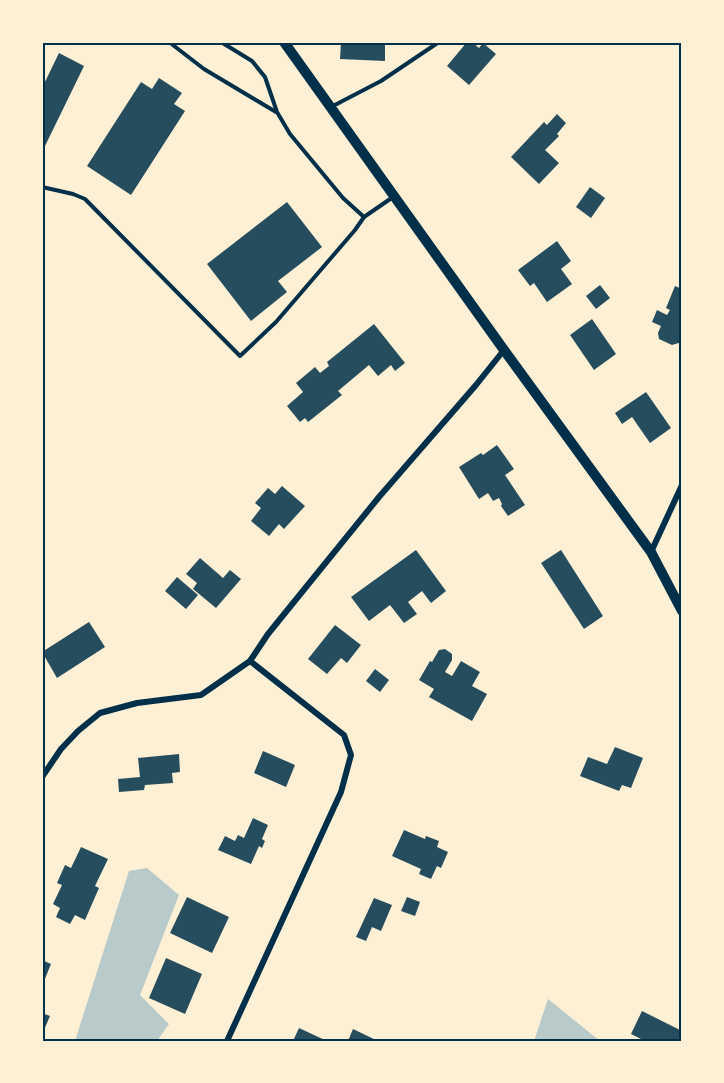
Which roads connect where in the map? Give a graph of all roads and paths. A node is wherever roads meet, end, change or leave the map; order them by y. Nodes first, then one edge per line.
1 (169, 42) edge
2 (221, 42) edge
3 (284, 42) edge
4 (440, 42) edge
5 (331, 107) junction
6 (277, 112) junction
7 (42, 187) edge
8 (394, 196) junction
9 (364, 217) junction
10 (504, 350) junction
11 (682, 485) edge
12 (651, 552) junction
13 (682, 611) edge
14 (250, 661) junction
15 (42, 777) edge
16 (227, 1041) edge

1 - 6 lane
2 - 6 lane
3 - 5 main road
4 - 5 lane
5 - 8 main road
6 - 9 lane
7 - 9 lane
8 - 9 lane
8 - 10 main road
10 - 12 main road
10 - 14 street
11 - 12 street
12 - 13 main road
14 - 15 street
14 - 16 street

